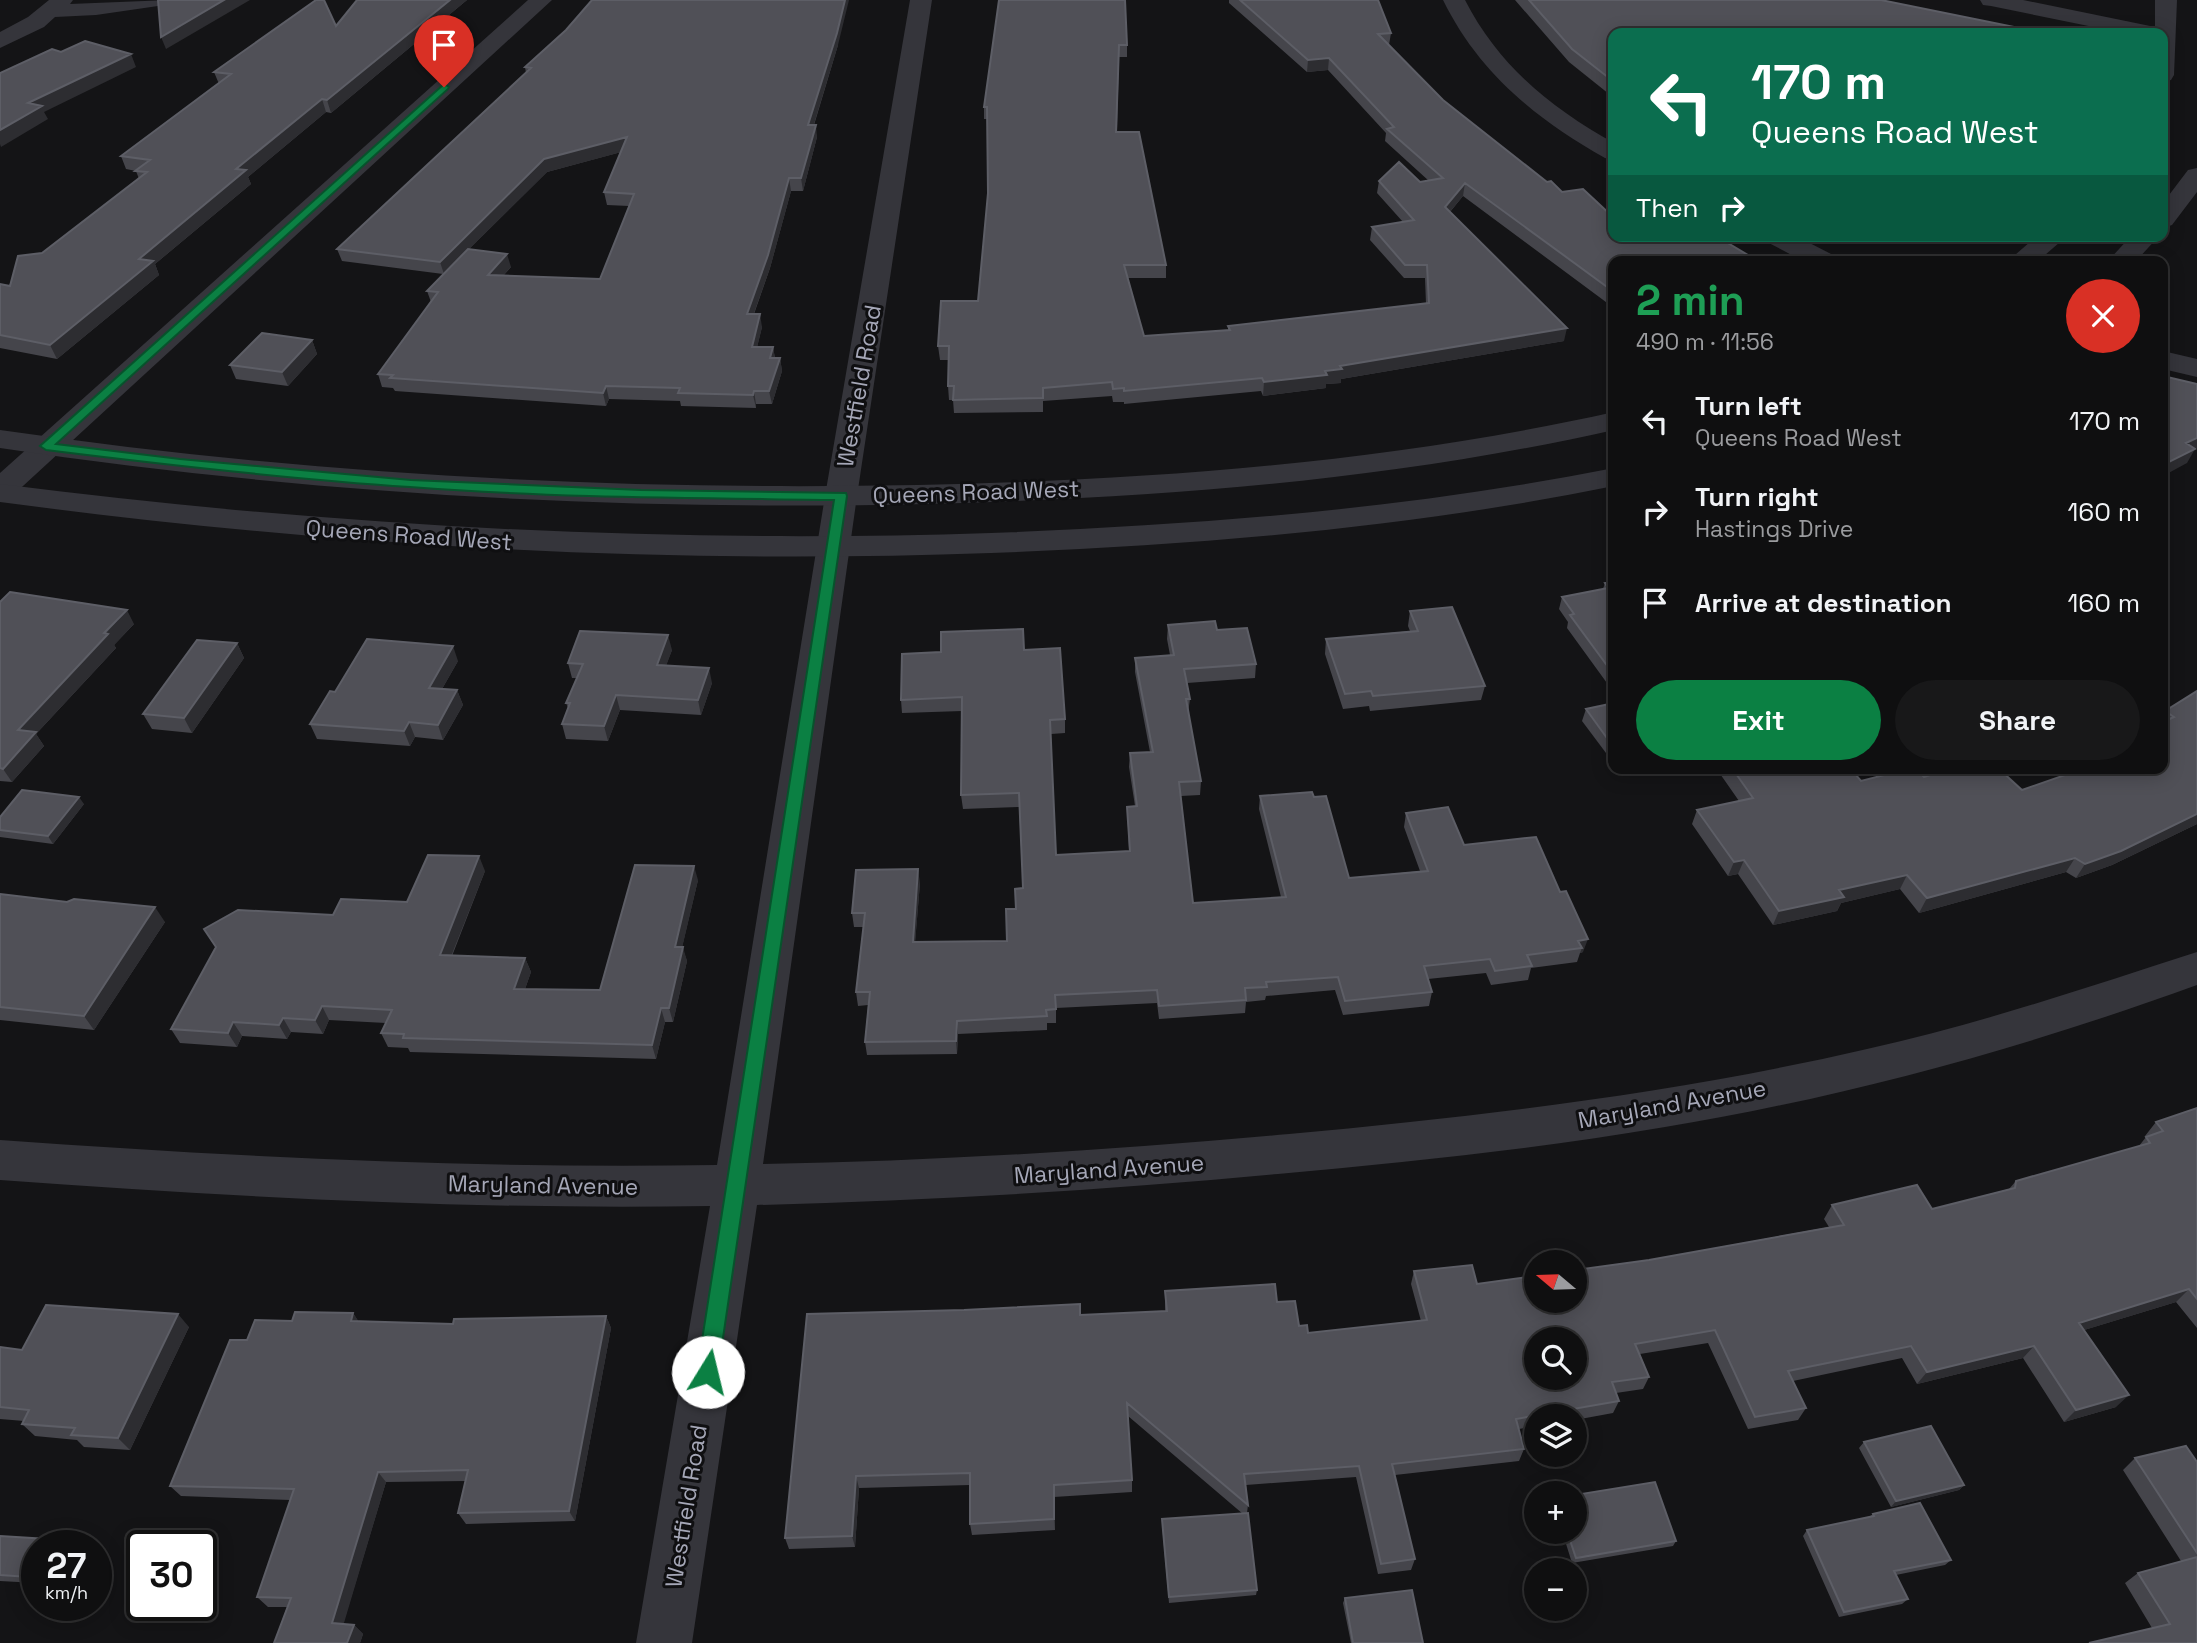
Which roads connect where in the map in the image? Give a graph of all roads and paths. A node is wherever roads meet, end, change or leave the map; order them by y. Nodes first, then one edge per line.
1 (158, 0) edge
2 (541, 0) edge
3 (921, 0) edge
4 (1454, 0) edge
5 (1992, 0) edge
6 (2166, 0) edge
7 (56, 5) edge
8 (2129, 28) edge
9 (2168, 28) edge
10 (0, 41) edge
11 (1608, 149) edge
12 (2197, 175) edge
13 (2168, 213) edge
14 (1788, 242) edge
15 (2046, 242) edge
16 (2140, 242) edge
17 (1814, 256) edge
18 (2028, 256) edge
19 (2127, 256) edge
20 (2168, 361) edge
21 (2197, 368) edge
22 (1608, 422) edge
23 (0, 439) edge
24 (46, 446) junction
25 (1608, 478) edge
26 (0, 492) edge
27 (841, 496) junction
28 (834, 547) junction
29 (2197, 968) edge
30 (0, 1160) edge
31 (736, 1186) junction
32 (664, 1643) edge

1 - 7 street
2 - 24 street
3 - 27 street, Westfield Road
4 - 11 street
5 - 8 street
6 - 9 street
7 - 10 street
12 - 13 street
14 - 17 street
15 - 18 street
16 - 19 street
20 - 21 street
22 - 27 street, Queens Road West
23 - 24 street, Queens Road West
24 - 26 street
24 - 27 street, Queens Road West
25 - 28 street, Queens Road West
26 - 28 street, Queens Road West
27 - 28 street, Westfield Road
28 - 31 street, Westfield Road
29 - 31 street, Maryland Avenue
30 - 31 street, Maryland Avenue
31 - 32 street, Westfield Road

